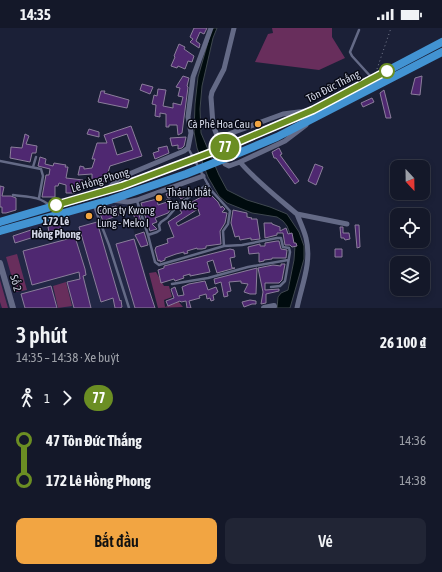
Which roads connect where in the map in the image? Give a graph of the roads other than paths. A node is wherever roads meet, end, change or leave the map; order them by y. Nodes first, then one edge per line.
1 (211, 28) edge
2 (234, 28) edge
3 (359, 30) dead end
4 (442, 42) edge
5 (442, 52) edge
6 (373, 78) junction
7 (281, 114) junction
8 (314, 114) junction
9 (279, 124) junction
10 (286, 136) junction
11 (218, 138) junction
12 (231, 145) joint
13 (188, 148) junction
14 (234, 155) joint
15 (36, 157) dead end
16 (0, 161) edge
17 (240, 162) junction
18 (34, 168) junction
19 (203, 176) junction
20 (208, 184) junction
21 (108, 190) junction
22 (14, 194) dead end
23 (39, 198) junction
24 (110, 200) junction
25 (137, 200) junction
26 (94, 204) junction
27 (51, 206) junction
28 (295, 212) junction
29 (0, 222) edge
30 (347, 224) dead end
31 (0, 231) edge
32 (148, 235) junction
33 (224, 246) junction
34 (288, 260) junction
35 (0, 263) edge
36 (172, 284) dead end
37 (271, 287) dead end
38 (274, 306) dead end
39 (13, 308) edge
40 (129, 308) edge
41 (264, 308) edge
42 (296, 308) edge

1 - 13 street
2 - 11 street
3 - 6 lane
4 - 6 highway, Tôn Đức Thắng
5 - 8 highway, Tôn Đức Thắng
6 - 8 highway, Tôn Đức Thắng
7 - 8 street
7 - 9 street
7 - 11 street
8 - 9 highway, Tôn Đức Thắng
8 - 10 highway, Tôn Đức Thắng
9 - 12 highway, Tôn Đức Thắng
10 - 14 highway, Tôn Đức Thắng
10 - 17 street
11 - 17 street
12 - 21 highway, Lê Hồng Phong
13 - 19 lane
13 - 21 street
14 - 24 highway, Lê Hồng Phong
15 - 18 lane
16 - 18 lane
17 - 28 street
18 - 23 lane
19 - 20 lane
19 - 25 street
20 - 32 lane
20 - 33 lane
21 - 27 highway, Lê Hồng Phong
22 - 23 lane
23 - 27 lane
24 - 25 street
24 - 26 highway, Lê Hồng Phong
25 - 32 lane
26 - 31 highway, Lê Hồng Phong
26 - 40 lane
27 - 29 highway, Lê Hồng Phong
28 - 30 street
28 - 42 street
32 - 33 lane
33 - 34 lane
34 - 36 lane
34 - 37 lane
35 - 39 street, Số 2
38 - 41 street

